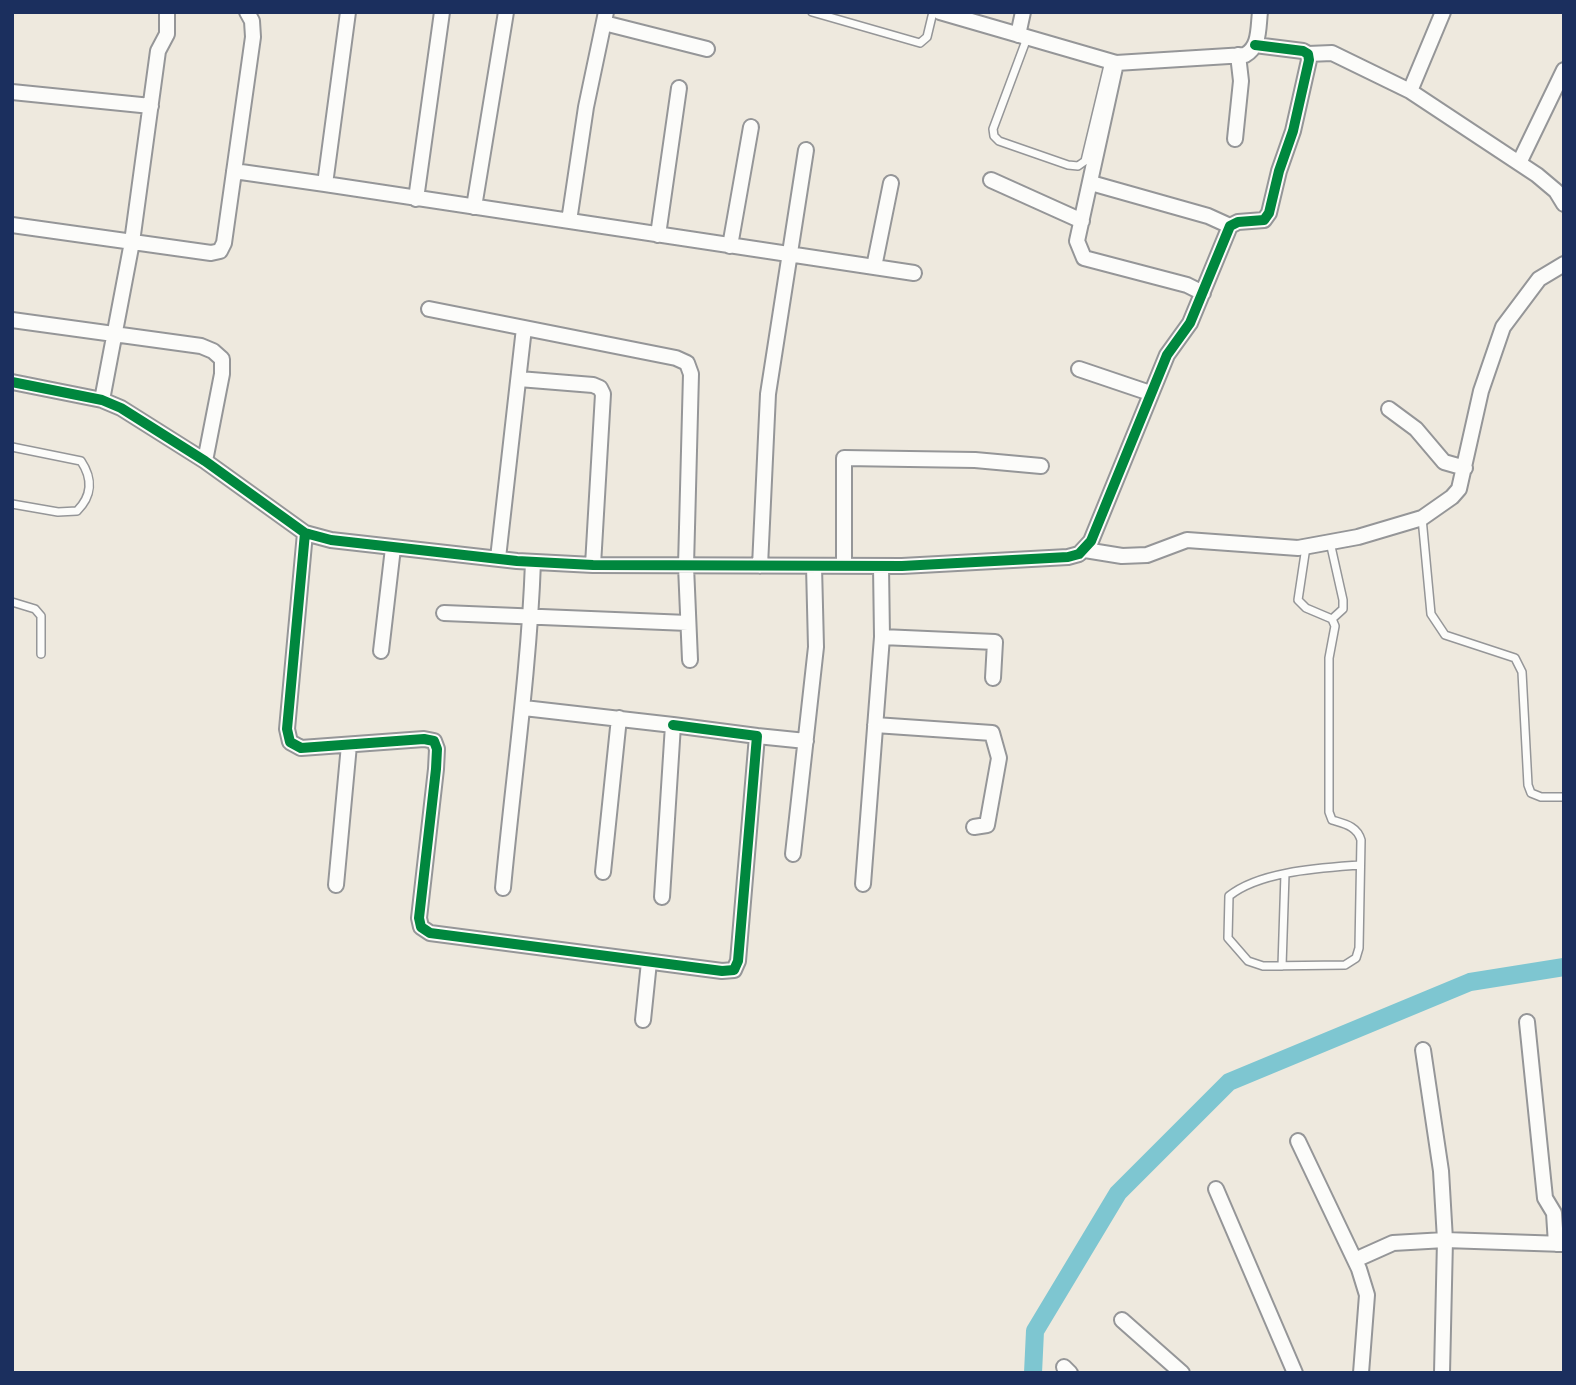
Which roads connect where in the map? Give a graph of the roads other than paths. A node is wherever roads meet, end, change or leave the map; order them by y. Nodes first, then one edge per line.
1 (167, 12) edge
2 (247, 12) edge
3 (348, 12) edge
4 (442, 12) edge
5 (506, 12) edge
6 (812, 12) edge
7 (933, 12) edge
8 (940, 12) edge
9 (1023, 12) edge
10 (1259, 12) edge
11 (1443, 12) edge
12 (605, 18) edge
13 (1023, 36) junction
14 (1255, 45) junction
15 (707, 49) dead end
16 (1308, 54) junction
17 (1238, 55) junction
18 (1113, 62) junction
19 (1564, 70) edge
20 (680, 88) dead end
21 (1409, 91) junction
22 (12, 92) edge
23 (150, 106) junction
24 (751, 127) dead end
25 (1235, 139) dead end
26 (806, 150) dead end
27 (1519, 163) junction
28 (234, 171) junction
29 (991, 180) dead end
30 (891, 183) dead end
31 (1091, 183) junction
32 (325, 184) junction
33 (1560, 186) edge
34 (416, 199) junction
35 (1564, 204) edge
36 (474, 207) junction
37 (569, 221) junction
38 (1082, 221) junction
39 (12, 225) edge
40 (1230, 226) junction
41 (658, 235) junction
42 (132, 242) junction
43 (730, 246) junction
44 (790, 254) junction
45 (1564, 264) edge
46 (874, 267) junction
47 (914, 272) dead end
48 (1203, 293) junction
49 (429, 309) dead end
50 (12, 320) edge
51 (524, 328) junction
52 (115, 335) junction
53 (1079, 369) dead end
54 (519, 379) junction
55 (12, 382) edge
56 (1150, 393) junction
57 (102, 400) junction
58 (1389, 409) dead end
59 (12, 447) edge
60 (205, 461) junction
61 (1041, 466) dead end
62 (1465, 468) junction
63 (12, 504) edge
64 (1422, 518) junction
65 (305, 533) junction
66 (1330, 542) junction
67 (1306, 547) junction
68 (393, 548) junction
69 (1085, 550) junction
70 (498, 558) junction
71 (533, 562) junction
72 (593, 565) junction
73 (686, 566) junction
74 (760, 566) junction
75 (814, 566) junction
76 (844, 566) junction
77 (881, 566) junction
78 (12, 602) edge
79 (444, 613) dead end
80 (531, 618) junction
81 (1332, 619) junction
82 (688, 623) junction
83 (882, 637) junction
84 (381, 652) dead end
85 (41, 654) dead end
86 (690, 660) dead end
87 (993, 678) dead end
88 (524, 708) junction
89 (619, 718) junction
90 (673, 724) junction
91 (875, 725) junction
92 (757, 736) junction
93 (806, 741) junction
94 (349, 745) junction
95 (1564, 797) edge
96 (974, 827) dead end
97 (793, 854) dead end
98 (1360, 865) junction
99 (603, 872) dead end
100 (1286, 874) junction
101 (863, 884) dead end
102 (336, 885) dead end
103 (503, 888) dead end
104 (662, 897) dead end
105 (649, 962) junction
106 (1282, 966) junction
107 (643, 1020) dead end
108 (1527, 1022) dead end
109 (1423, 1050) dead end
110 (1297, 1141) dead end
111 (1216, 1189) dead end
112 (1445, 1240) junction
113 (1560, 1244) edge
114 (1355, 1261) junction
115 (1122, 1320) dead end
116 (1182, 1373) edge
117 (1295, 1373) edge
118 (1361, 1373) edge
119 (1442, 1373) edge

1 - 23 street
2 - 28 street
3 - 32 street
4 - 34 street
5 - 36 street
6 - 7 lane
8 - 13 street
9 - 13 street
10 - 14 street
11 - 21 street
12 - 15 street
12 - 37 street
13 - 18 street
13 - 18 lane
14 - 16 street
14 - 17 street
16 - 21 street
16 - 40 street
17 - 18 street
17 - 25 street
18 - 31 street
19 - 27 street
20 - 41 street
21 - 27 street
22 - 23 street
23 - 42 street
24 - 43 street
26 - 44 street
27 - 33 street
28 - 32 street
28 - 42 street
29 - 38 street
30 - 46 street
31 - 38 street
31 - 40 street
32 - 34 street
33 - 35 street
34 - 36 street
36 - 37 street
37 - 41 street
38 - 48 street
39 - 42 street
40 - 48 street
41 - 43 street
42 - 52 street
43 - 44 street
44 - 46 street
44 - 74 street
45 - 62 street
46 - 47 street
48 - 56 street
49 - 51 street
50 - 52 street
51 - 54 street
51 - 73 street
52 - 57 street
52 - 60 street
53 - 56 street
54 - 70 street
54 - 72 street
55 - 57 street
56 - 69 street
57 - 60 street
58 - 62 street
59 - 63 lane
60 - 65 street
61 - 76 street
62 - 64 street
64 - 66 street
64 - 95 lane
65 - 68 street
65 - 94 street
66 - 67 street
66 - 81 lane
67 - 69 street
67 - 81 lane
68 - 70 street
68 - 84 street
69 - 77 street
70 - 71 street
71 - 72 street
71 - 80 street
72 - 73 street
73 - 74 street
73 - 82 street
74 - 75 street
75 - 76 street
75 - 93 street
76 - 77 street
77 - 83 street
78 - 85 lane
79 - 80 street
80 - 82 street
80 - 88 street
81 - 98 lane
82 - 86 street
83 - 87 street
83 - 91 street
88 - 89 street
88 - 103 street
89 - 90 street
89 - 99 street
90 - 92 street
90 - 104 street
91 - 96 street
91 - 101 street
92 - 93 street
92 - 105 street
93 - 97 street
94 - 102 street
94 - 105 street
98 - 100 lane
98 - 106 lane
100 - 106 lane
100 - 106 lane
105 - 107 street
108 - 113 street
109 - 112 street
110 - 114 street
111 - 117 street
112 - 113 street
112 - 114 street
112 - 119 street
114 - 118 street
115 - 116 street

